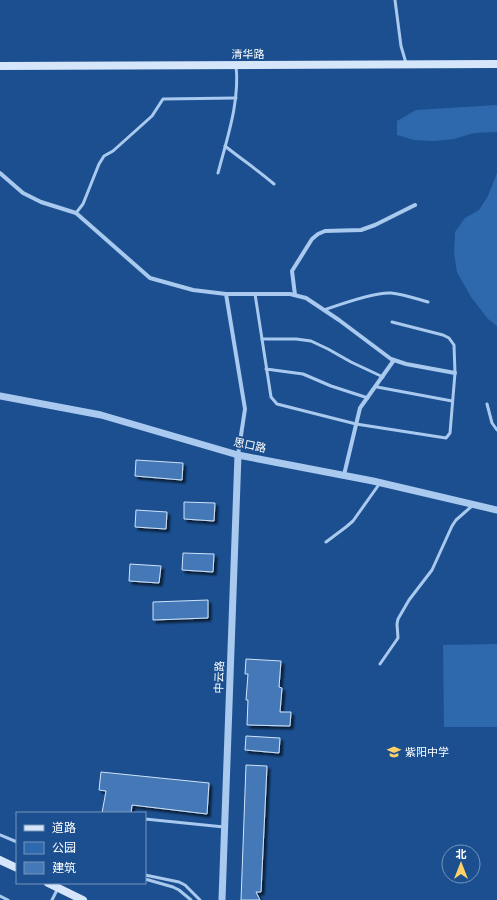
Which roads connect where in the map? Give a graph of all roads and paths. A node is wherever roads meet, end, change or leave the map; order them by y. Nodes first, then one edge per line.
1 (395, 0) edge
2 (497, 64) edge
3 (236, 65) junction
4 (407, 65) junction
5 (0, 66) edge
6 (236, 98) junction
7 (225, 146) junction
8 (0, 173) edge
9 (218, 173) dead end
10 (274, 184) dead end
11 (415, 206) dead end
12 (76, 212) junction
13 (226, 294) junction
14 (255, 294) junction
15 (295, 295) junction
16 (428, 302) dead end
17 (324, 310) junction
18 (392, 322) dead end
19 (262, 339) junction
20 (394, 360) junction
21 (266, 369) junction
22 (455, 373) junction
23 (383, 377) junction
24 (377, 386) junction
25 (0, 396) edge
26 (368, 398) junction
27 (452, 401) junction
28 (487, 404) dead end
29 (356, 424) junction
30 (497, 430) edge
31 (238, 455) junction
32 (344, 475) junction
33 (380, 483) junction
34 (474, 504) junction
35 (497, 510) edge
36 (326, 542) dead end
37 (380, 664) dead end
38 (146, 819) edge
39 (224, 826) junction
40 (0, 835) edge
41 (16, 842) edge
42 (0, 860) edge
43 (16, 868) edge
44 (146, 875) edge
45 (146, 879) edge
46 (50, 884) edge
47 (58, 888) junction
48 (0, 896) edge
49 (8, 900) edge
50 (52, 900) edge
51 (83, 900) edge
52 (191, 900) edge
53 (200, 900) edge
54 (222, 900) edge

1 - 4 lane
2 - 4 main road, 清华路
3 - 4 main road, 清华路
3 - 5 main road, 清华路
3 - 6 lane
6 - 7 lane
6 - 12 lane
7 - 9 lane
7 - 10 lane
8 - 12 street
11 - 15 street
12 - 13 street
13 - 14 street
13 - 31 street
14 - 15 street
14 - 19 lane
15 - 17 street
16 - 17 lane
17 - 20 street
18 - 22 lane
19 - 21 lane
19 - 23 lane
20 - 22 street
20 - 23 street
21 - 26 lane
21 - 29 lane
22 - 27 lane
23 - 24 street
24 - 26 street
24 - 27 lane
25 - 31 street, 思口路
26 - 29 street
27 - 29 lane
28 - 30 lane
29 - 32 street
31 - 32 street, 思口路
31 - 39 street, 中云路
32 - 33 street, 思口路
33 - 34 street, 思口路
33 - 36 lane
34 - 35 street, 思口路
34 - 37 lane
38 - 39 lane
39 - 54 street, 中云路
40 - 41 lane
42 - 43 main road
44 - 53 lane
45 - 52 lane
46 - 47 main road
47 - 50 lane
47 - 51 main road
48 - 49 lane

